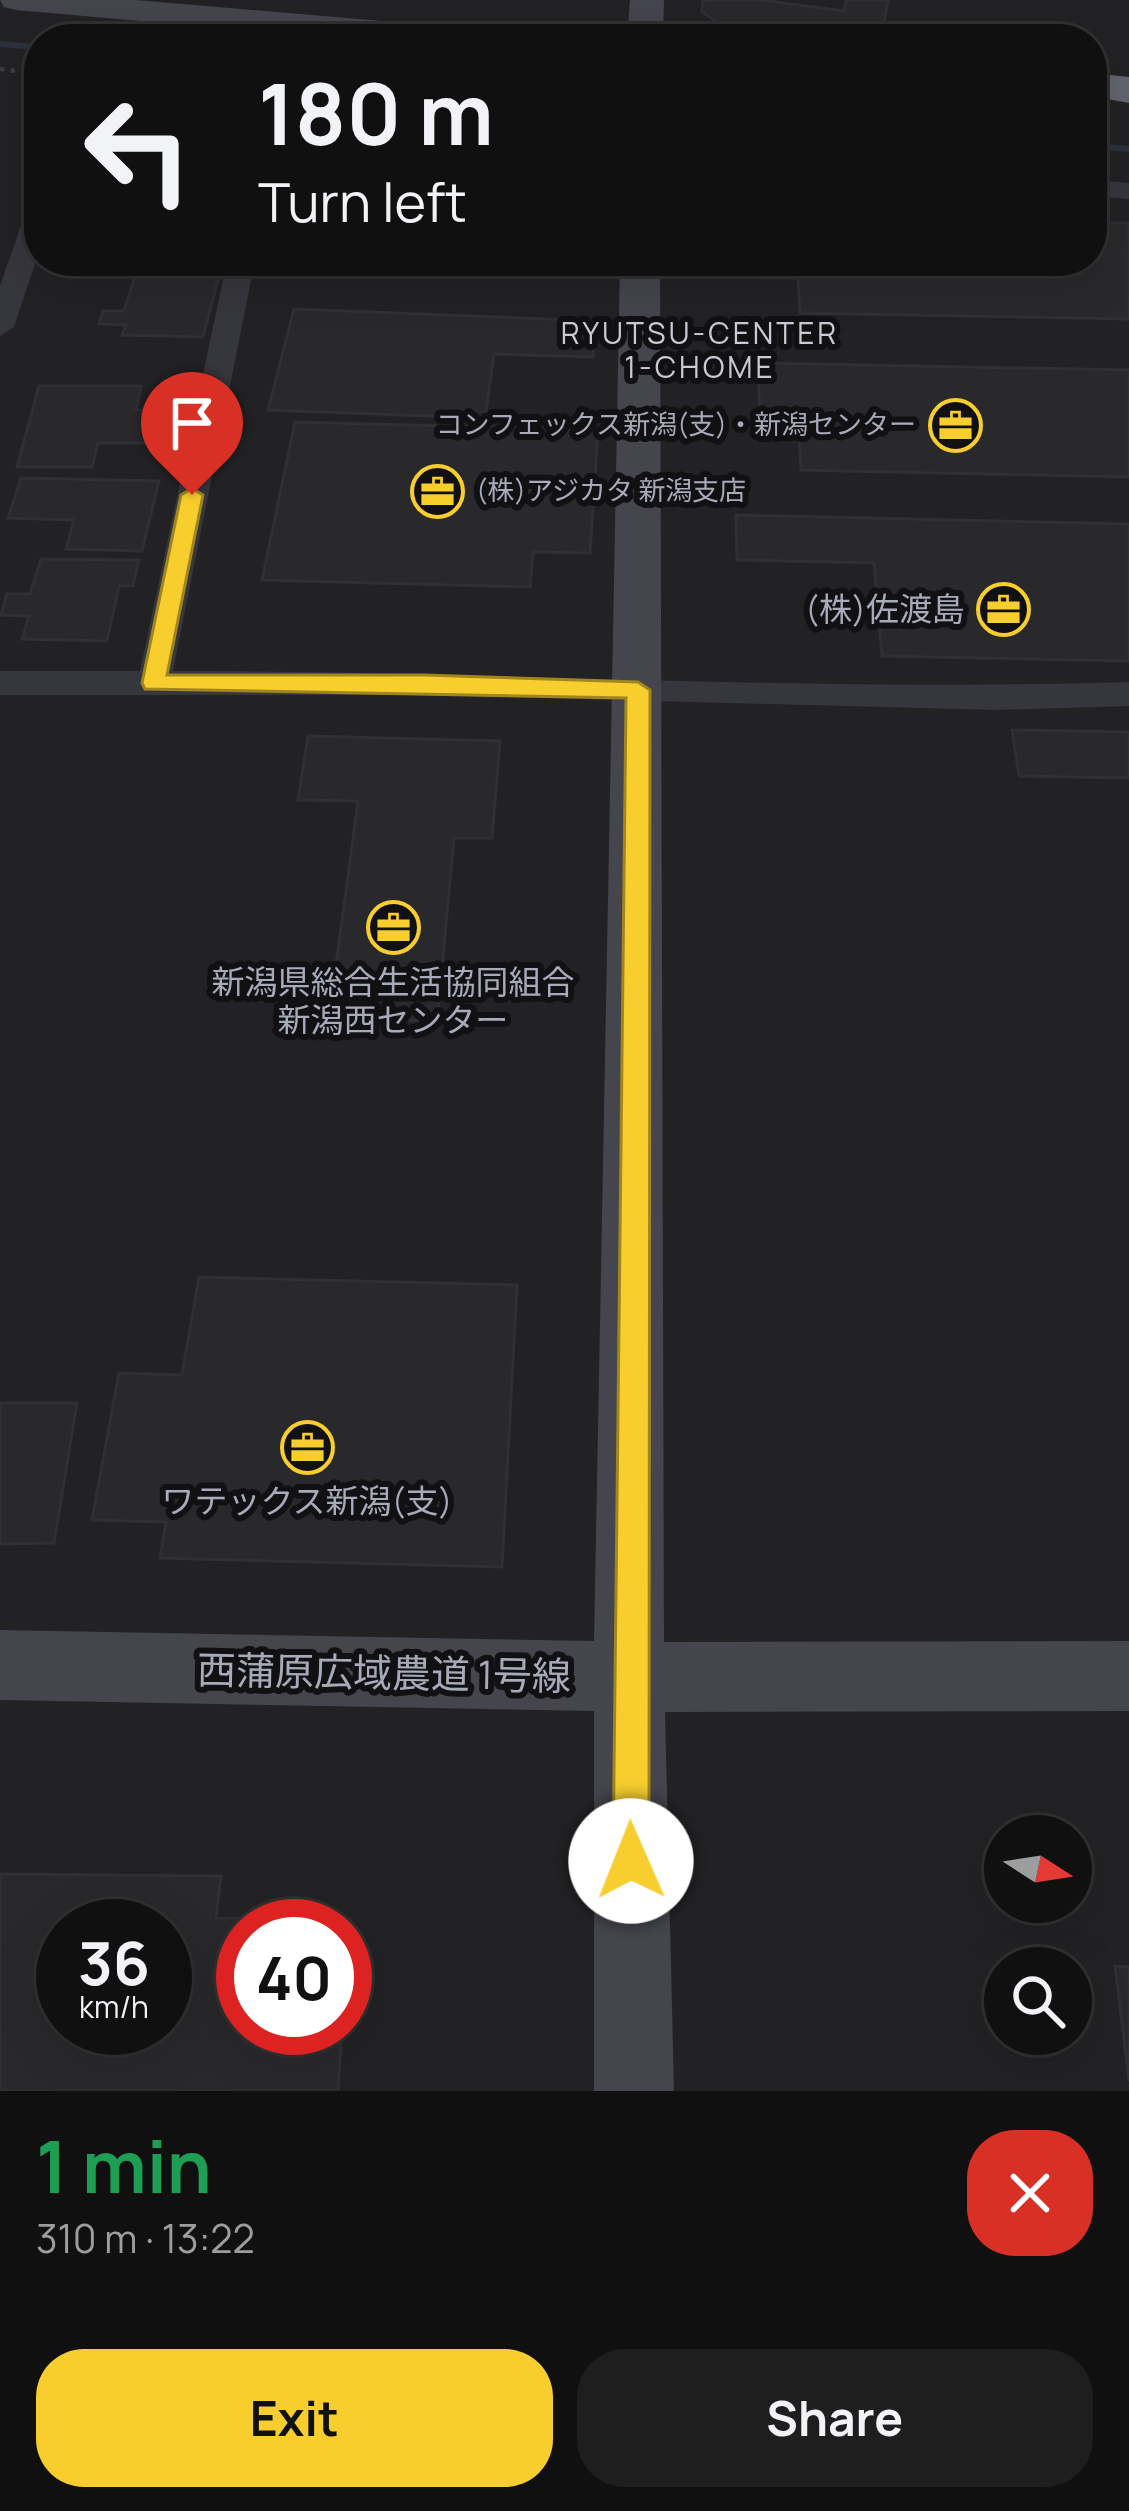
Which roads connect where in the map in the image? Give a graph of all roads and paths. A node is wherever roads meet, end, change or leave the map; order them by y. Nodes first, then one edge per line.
1 (16, 0) edge
2 (174, 6) edge
3 (332, 24) edge
4 (24, 256) edge
5 (238, 276) edge
6 (640, 276) edge
7 (0, 327) edge
8 (0, 683) edge
9 (154, 683) junction
10 (638, 690) junction
11 (1129, 694) edge
12 (0, 1665) edge
13 (1129, 1676) edge
14 (628, 1677) junction
15 (634, 2091) edge

1 - 2 street
2 - 3 street
4 - 7 street
5 - 9 street
6 - 10 street
8 - 9 street
9 - 10 street
10 - 11 street
10 - 14 street
12 - 14 street, 西蒲原広域農道 1号線
13 - 14 street, 西蒲原広域農道 1号線
14 - 15 street

